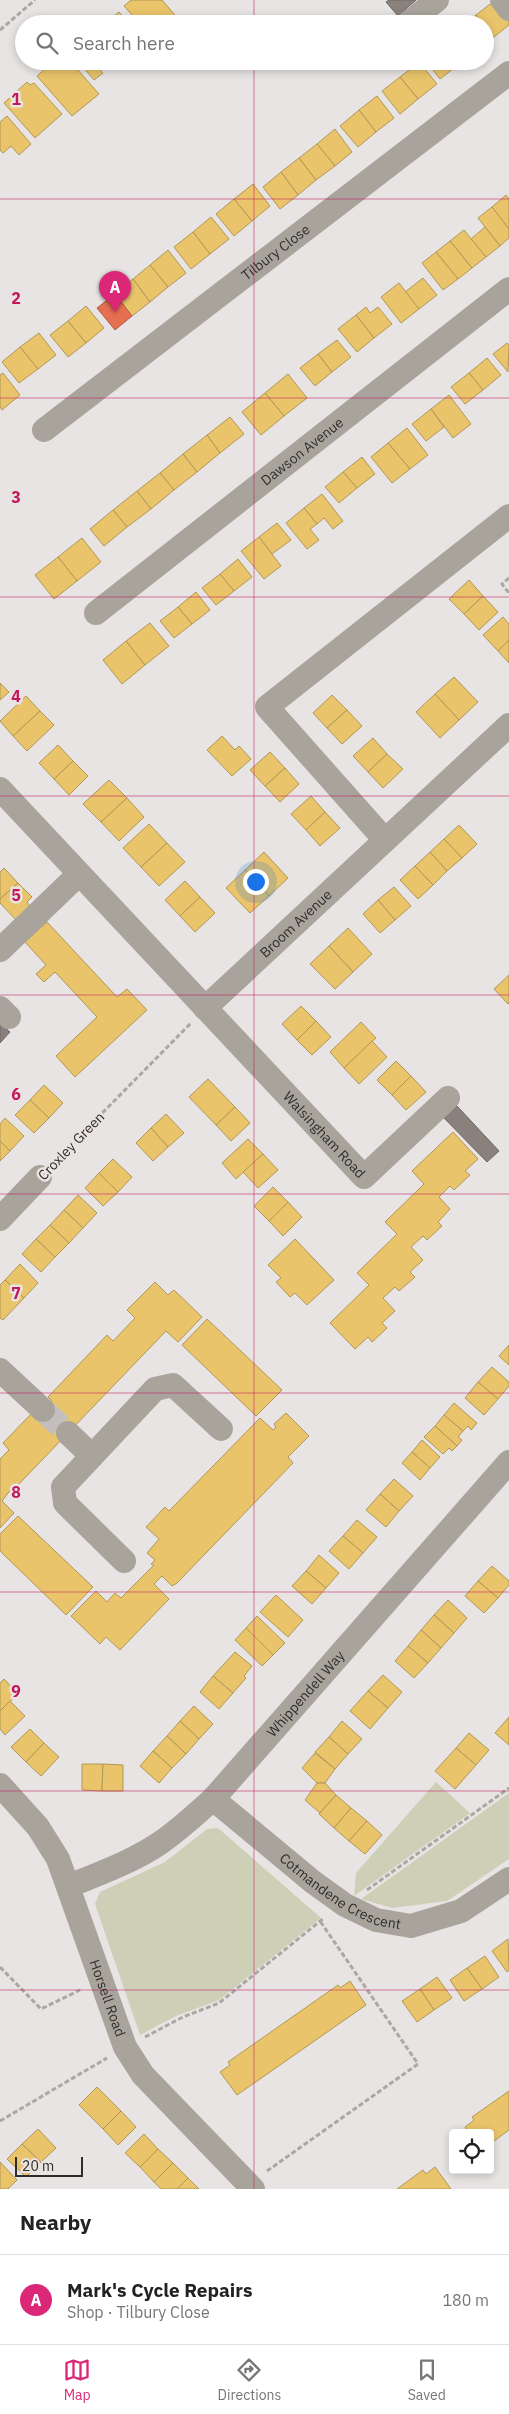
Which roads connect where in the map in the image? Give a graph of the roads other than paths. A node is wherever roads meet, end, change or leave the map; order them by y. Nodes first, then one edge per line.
1 (437, 0) edge
2 (502, 0) edge
3 (509, 9) edge
4 (418, 15) edge
5 (509, 74) edge
6 (509, 289) edge
7 (44, 430) dead end
8 (509, 516) edge
9 (96, 613) dead end
10 (508, 727) edge
11 (0, 789) edge
12 (385, 840) junction
13 (80, 874) junction
14 (0, 950) edge
15 (205, 1008) junction
16 (448, 1098) dead end
17 (40, 1178) road end
18 (0, 1219) edge
19 (0, 1370) edge
20 (44, 1410) tunnel mouth
21 (222, 1430) dead end
22 (68, 1433) tunnel mouth
23 (92, 1456) junction
24 (509, 1462) edge
25 (124, 1561) dead end
26 (0, 1785) edge
27 (212, 1798) junction
28 (509, 1879) edge
29 (69, 1886) junction
30 (251, 2187) edge

1 - 4 street
2 - 3 street
5 - 7 street, Tilbury Close
6 - 9 street, Dawson Avenue
8 - 12 street
10 - 12 street, Broom Avenue
11 - 13 street, Walsingham Road
12 - 15 street, Broom Avenue
13 - 14 street
13 - 15 street, Walsingham Road
15 - 16 street, Walsingham Road
17 - 18 street, Croxley Green
19 - 20 street
21 - 23 street
22 - 23 street
23 - 25 street
24 - 27 street, Whippendell Way
26 - 29 street, Horsell Road
27 - 28 street, Cotmandene Crescent
27 - 29 street, Whippendell Way
29 - 30 street, Horsell Road

